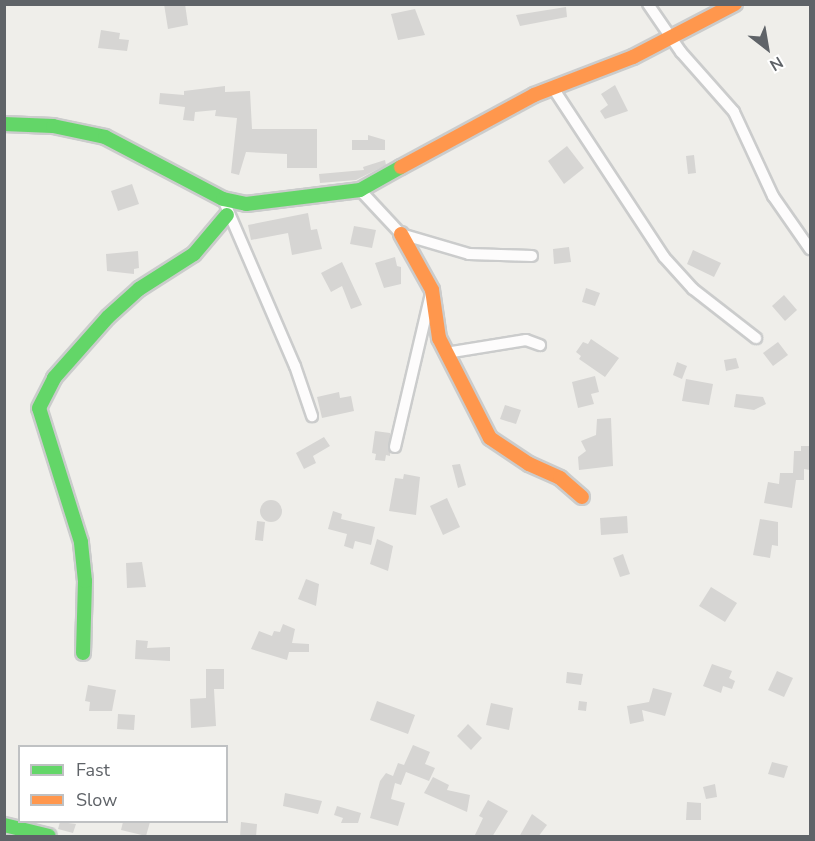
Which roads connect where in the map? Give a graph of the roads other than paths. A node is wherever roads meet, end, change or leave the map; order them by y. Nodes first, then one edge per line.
1 (648, 4) edge
2 (735, 4) edge
3 (670, 38) junction
4 (553, 88) junction
5 (4, 124) edge
6 (360, 190) junction
7 (223, 199) junction
8 (227, 215) junction
9 (401, 234) junction
10 (810, 249) edge
11 (531, 256) dead end
12 (432, 290) junction
13 (756, 338) dead end
14 (540, 345) dead end
15 (446, 352) junction
16 (312, 416) dead end
17 (395, 447) dead end
18 (582, 497) dead end
19 (83, 653) dead end
20 (4, 825) edge
21 (49, 837) edge

1 - 3 street
2 - 3 street
3 - 4 street
3 - 10 street
4 - 6 street
4 - 13 street
5 - 7 street
6 - 7 street
6 - 9 street
7 - 8 street
8 - 16 street
8 - 19 street
9 - 11 street
9 - 12 street
12 - 15 street
12 - 17 street
14 - 15 street
15 - 18 street
20 - 21 street

